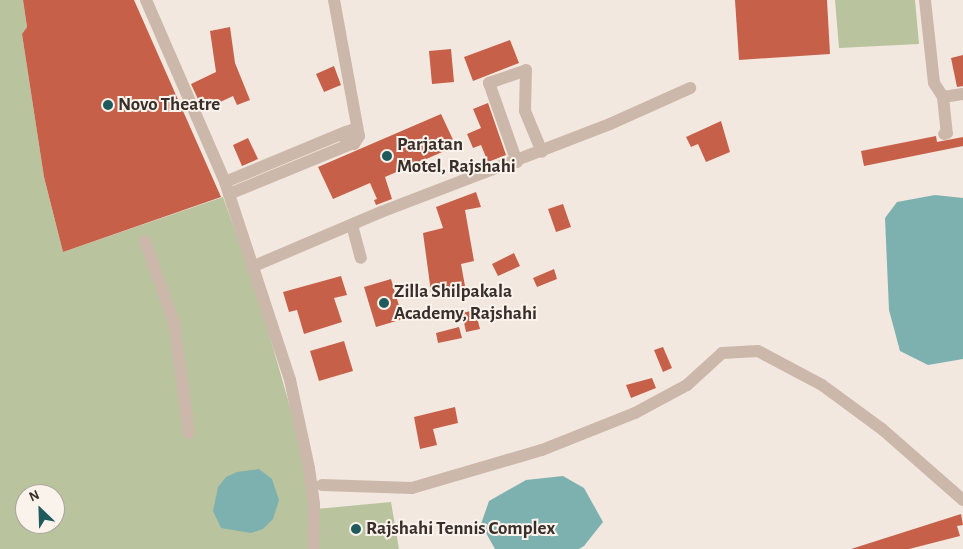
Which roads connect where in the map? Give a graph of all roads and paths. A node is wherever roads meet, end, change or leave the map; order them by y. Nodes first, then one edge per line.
1 (146, 0) edge
2 (334, 0) edge
3 (925, 0) edge
4 (690, 88) dead end
5 (963, 94) edge
6 (943, 97) junction
7 (944, 134) dead end
8 (542, 152) junction
9 (517, 162) junction
10 (227, 188) junction
11 (352, 225) junction
12 (145, 241) dead end
13 (361, 258) dead end
14 (254, 266) junction
15 (189, 433) dead end
16 (322, 485) dead end
17 (963, 500) edge
18 (313, 549) edge

1 - 10 street
2 - 10 street
3 - 6 street
4 - 8 street
5 - 6 street
6 - 7 street
8 - 9 street
8 - 9 street
9 - 11 street
10 - 14 street
11 - 13 street
11 - 14 street
12 - 15 street
14 - 18 street
16 - 17 street

